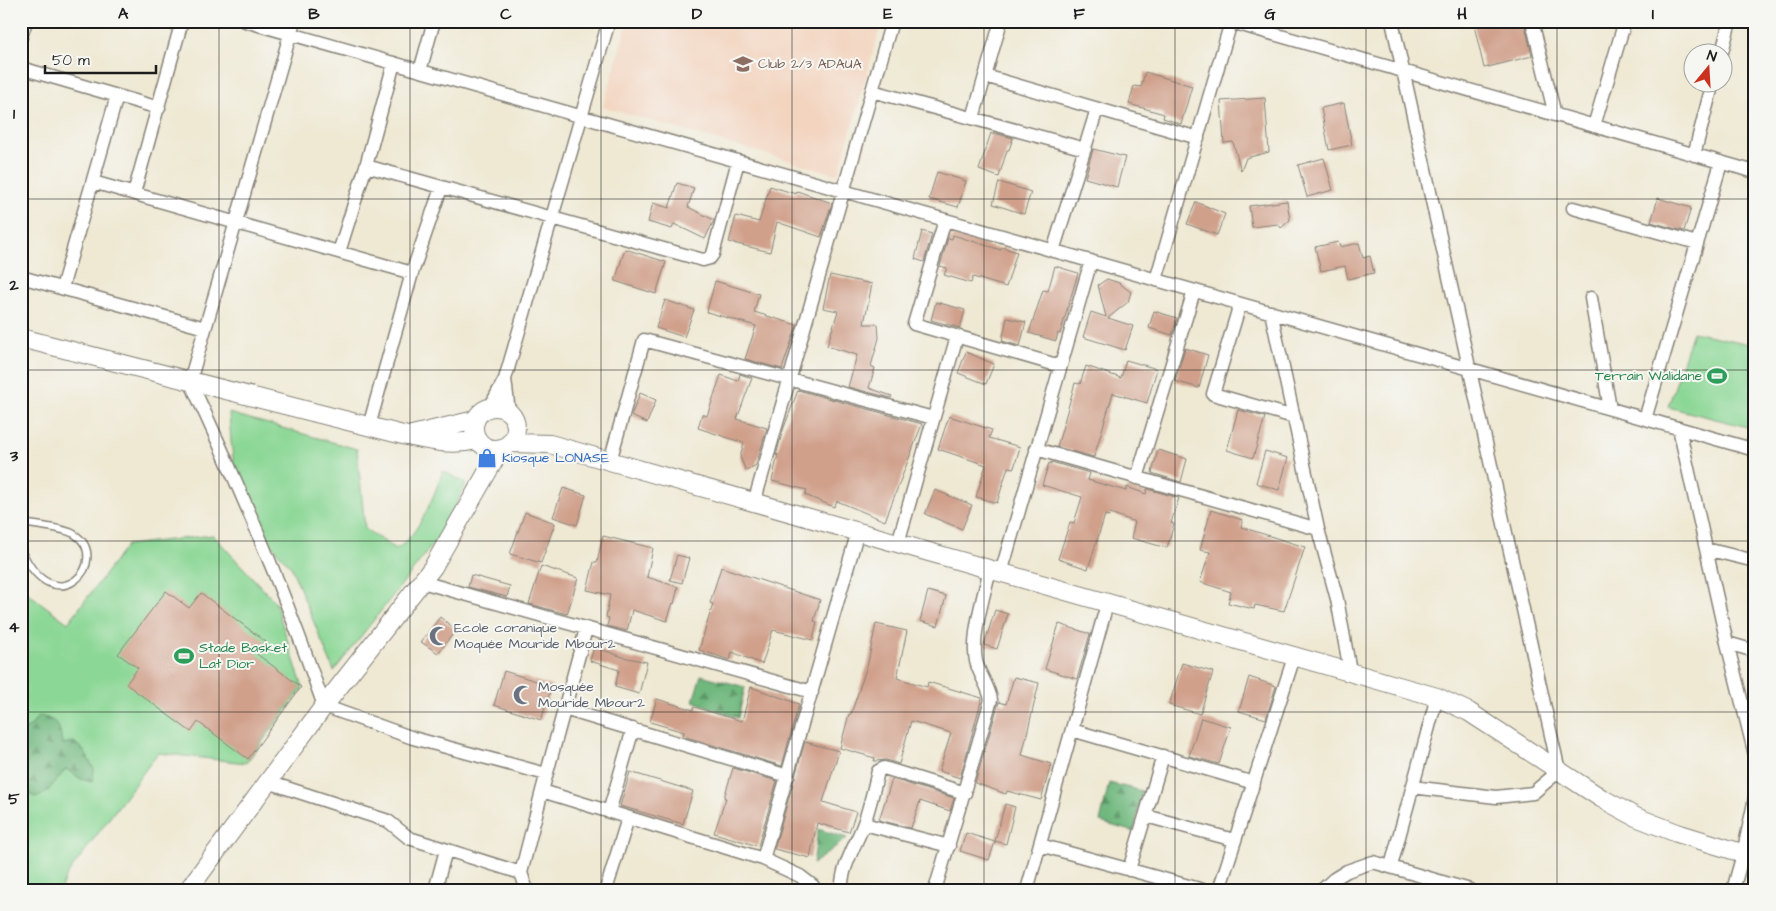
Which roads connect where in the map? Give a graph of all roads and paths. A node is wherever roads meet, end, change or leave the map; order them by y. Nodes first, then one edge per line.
1 (26, 21) edge
2 (182, 21) edge
3 (245, 21) edge
4 (294, 21) edge
5 (434, 21) edge
6 (609, 21) edge
7 (892, 21) edge
8 (1001, 21) edge
9 (1392, 21) edge
10 (1532, 21) edge
11 (1625, 21) edge
12 (1730, 21) edge
13 (1230, 22) edge
14 (290, 34) junction
15 (21, 37) edge
16 (1725, 42) edge
17 (394, 64) junction
18 (21, 68) edge
19 (420, 71) junction
20 (1402, 71) junction
21 (985, 76) junction
22 (872, 90) junction
23 (1711, 92) edge
24 (117, 96) junction
25 (159, 108) junction
26 (1097, 109) junction
27 (1555, 115) junction
28 (582, 117) junction
29 (973, 118) junction
30 (1594, 126) junction
31 (1198, 138) junction
32 (1084, 149) junction
33 (1694, 155) junction
34 (738, 161) junction
35 (1721, 163) junction
36 (366, 166) junction
37 (1755, 172) edge
38 (93, 182) junction
39 (441, 188) junction
40 (843, 191) junction
41 (134, 193) junction
42 (1572, 208) dead end
43 (552, 219) junction
44 (945, 220) junction
45 (236, 222) junction
46 (1697, 243) junction
47 (1053, 251) junction
48 (340, 252) junction
49 (1091, 262) junction
50 (412, 273) junction
51 (21, 277) edge
52 (1156, 280) junction
53 (62, 288) junction
54 (1194, 291) junction
55 (1591, 298) dead end
56 (1240, 304) junction
57 (1271, 312) junction
58 (205, 328) junction
59 (957, 336) junction
60 (21, 338) edge
61 (1060, 366) junction
62 (1470, 369) junction
63 (505, 379) junction
64 (789, 379) junction
65 (190, 381) junction
66 (490, 407) junction
67 (1610, 409) junction
68 (1294, 417) junction
69 (513, 418) junction
70 (933, 418) junction
71 (1645, 419) junction
72 (475, 420) junction
73 (369, 426) junction
74 (1679, 428) junction
75 (407, 436) junction
76 (479, 442) junction
77 (550, 444) junction
78 (506, 446) junction
79 (1036, 449) junction
80 (1755, 450) edge
81 (610, 461) junction
82 (1137, 478) junction
83 (484, 480) junction
84 (754, 503) junction
85 (21, 523) edge
86 (1318, 529) junction
87 (858, 531) junction
88 (898, 543) junction
89 (21, 548) edge
90 (1706, 549) junction
91 (1755, 561) edge
92 (996, 571) junction
93 (422, 582) junction
94 (1108, 604) junction
95 (586, 629) junction
96 (1727, 643) junction
97 (1755, 651) edge
98 (1294, 657) junction
99 (1350, 672) junction
100 (812, 692) junction
101 (1437, 698) junction
102 (324, 706) junction
103 (564, 709) junction
104 (632, 729) junction
105 (1072, 730) junction
106 (1755, 755) edge
107 (1163, 756) junction
108 (1559, 772) junction
109 (546, 774) junction
110 (788, 776) junction
111 (268, 782) junction
112 (1254, 783) junction
113 (1412, 787) junction
114 (542, 791) junction
115 (965, 793) junction
116 (1755, 798) edge
117 (608, 812) junction
118 (1146, 816) junction
119 (628, 818) junction
120 (864, 824) junction
121 (1234, 840) junction
122 (1040, 845) junction
123 (949, 846) junction
124 (446, 850) junction
125 (1749, 856) edge
126 (764, 859) junction
127 (1391, 866) junction
128 (1129, 870) junction
129 (521, 874) junction
130 (188, 890) edge
131 (435, 890) edge
132 (526, 890) edge
133 (606, 890) edge
134 (814, 890) edge
135 (842, 890) edge
136 (936, 890) edge
137 (1027, 890) edge
138 (1203, 890) edge
139 (1219, 890) edge
140 (1322, 890) edge
141 (1470, 890) edge
142 (1733, 890) edge

1 - 15 street
2 - 25 street
3 - 14 street
4 - 14 street
5 - 19 street
6 - 28 street
7 - 22 street
8 - 21 street
9 - 20 street
10 - 27 street
11 - 30 street
12 - 16 street
13 - 20 street
13 - 31 street
14 - 17 street
14 - 45 street
17 - 19 street
17 - 36 street
18 - 24 street
19 - 28 street
20 - 27 street
20 - 62 street
21 - 26 street
21 - 29 street
22 - 29 street
22 - 40 street
23 - 33 street
24 - 25 street
24 - 38 street
25 - 41 street
26 - 31 street
26 - 32 street
27 - 30 street
28 - 34 street
28 - 43 street
29 - 32 street
30 - 33 street
31 - 52 street
32 - 47 street
33 - 35 street
34 - 40 street
34 - 43 street
35 - 37 street
35 - 46 street
36 - 39 street
36 - 48 street
38 - 41 street
38 - 53 street
39 - 43 street
39 - 50 street
40 - 44 street
40 - 64 street
41 - 45 street
42 - 46 street
43 - 63 street
44 - 47 street
44 - 59 street
45 - 48 street
45 - 58 street
46 - 71 street
47 - 49 street
48 - 50 street
49 - 52 street
49 - 61 street
50 - 73 street
51 - 53 street
52 - 54 street
53 - 58 street
54 - 56 street
54 - 82 street
55 - 67 street
56 - 57 street
56 - 68 street
57 - 62 street
57 - 68 street
58 - 65 street
59 - 61 street
59 - 70 street
60 - 65 street
61 - 79 street
62 - 67 street
62 - 108 street
63 - 66 street
63 - 69 street
64 - 70 street
64 - 81 street
64 - 84 street
65 - 73 street
65 - 102 street
66 - 69 street
66 - 72 street
67 - 71 street
68 - 86 street
69 - 77 street
69 - 78 street
70 - 88 street
71 - 74 street
72 - 75 street
72 - 76 street
73 - 75 street
74 - 80 street
74 - 90 street
75 - 76 street
76 - 78 street
76 - 83 street
77 - 78 street
77 - 81 street
78 - 83 street
79 - 82 street
79 - 92 street
81 - 84 street
82 - 86 street
83 - 93 street
84 - 87 street
85 - 89 lane
86 - 99 street
87 - 88 street
87 - 100 street
88 - 92 street
90 - 91 street
90 - 96 street
92 - 94 street
92 - 115 street
93 - 95 street
93 - 102 street
94 - 98 street
94 - 105 street
95 - 100 street
95 - 103 street
96 - 97 street
96 - 106 street
98 - 99 street
98 - 112 street
99 - 101 street
100 - 110 street
101 - 108 street
101 - 113 street
102 - 109 street
102 - 111 street
103 - 104 street
103 - 109 street
104 - 110 street
104 - 117 street
105 - 107 street
105 - 122 street
107 - 112 street
107 - 118 street
108 - 113 street
108 - 125 street
109 - 114 street
110 - 126 street
111 - 124 street
111 - 130 street
112 - 121 street
113 - 127 street
114 - 117 street
114 - 129 street
115 - 120 street
115 - 123 street
116 - 125 street
117 - 119 street
118 - 121 street
118 - 128 street
119 - 126 street
119 - 133 street
120 - 123 street
120 - 135 street
121 - 139 street
122 - 128 street
122 - 137 street
123 - 136 street
124 - 129 street
124 - 131 street
125 - 142 street
126 - 134 street
127 - 140 street
127 - 141 street
128 - 138 street
129 - 132 street

